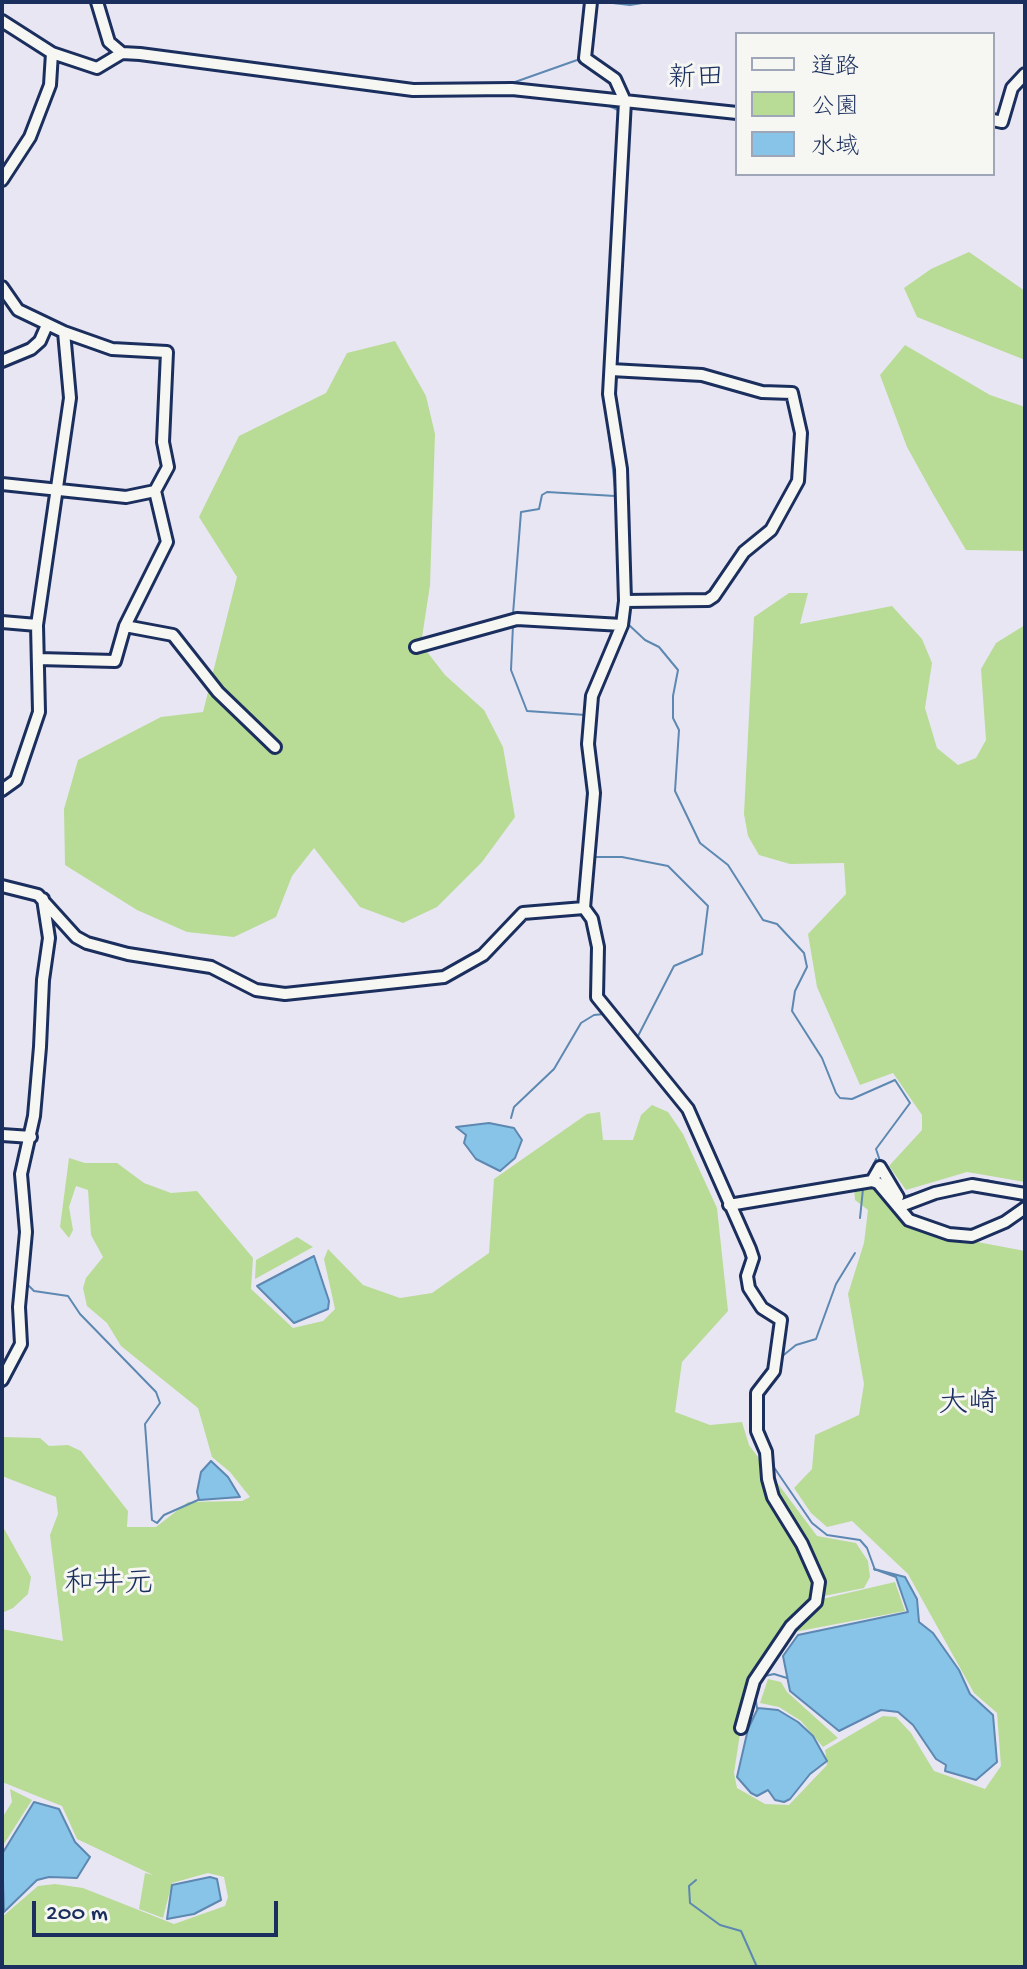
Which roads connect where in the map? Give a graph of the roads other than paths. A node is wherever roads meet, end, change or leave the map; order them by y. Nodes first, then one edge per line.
1 (97, 2) edge
2 (591, 2) edge
3 (2, 21) edge
4 (52, 53) junction
5 (122, 53) junction
6 (1025, 74) edge
7 (625, 101) junction
8 (735, 113) edge
9 (995, 120) edge
10 (2, 180) edge
11 (2, 287) edge
12 (47, 325) junction
13 (64, 332) junction
14 (2, 361) edge
15 (611, 370) junction
16 (2, 484) edge
17 (59, 489) junction
18 (155, 491) junction
19 (629, 601) junction
20 (2, 622) edge
21 (37, 625) junction
22 (622, 625) junction
23 (125, 626) junction
24 (416, 647) dead end
25 (38, 659) junction
26 (275, 747) dead end
27 (2, 790) edge
28 (2, 886) edge
29 (43, 899) junction
30 (584, 908) junction
31 (2, 1135) edge
32 (31, 1137) junction
33 (1025, 1194) edge
34 (729, 1205) junction
35 (902, 1205) junction
36 (1025, 1208) edge
37 (2, 1380) edge
38 (741, 1728) dead end

1 - 5 street
2 - 7 street
3 - 4 street
4 - 5 street
4 - 10 street
5 - 7 street
6 - 9 street
7 - 8 street
7 - 15 street
11 - 12 street
12 - 13 street
12 - 14 street
13 - 17 street
13 - 18 street
15 - 19 street
15 - 19 street
16 - 17 street
17 - 18 street
17 - 21 street
18 - 23 street
19 - 22 street
20 - 21 street
21 - 25 street
22 - 24 street
22 - 30 street
23 - 25 street
23 - 26 street
25 - 27 street
28 - 29 street
29 - 30 street
29 - 32 street
30 - 34 street
31 - 32 street
32 - 37 street
33 - 35 street
34 - 35 street
34 - 38 street
35 - 36 street

